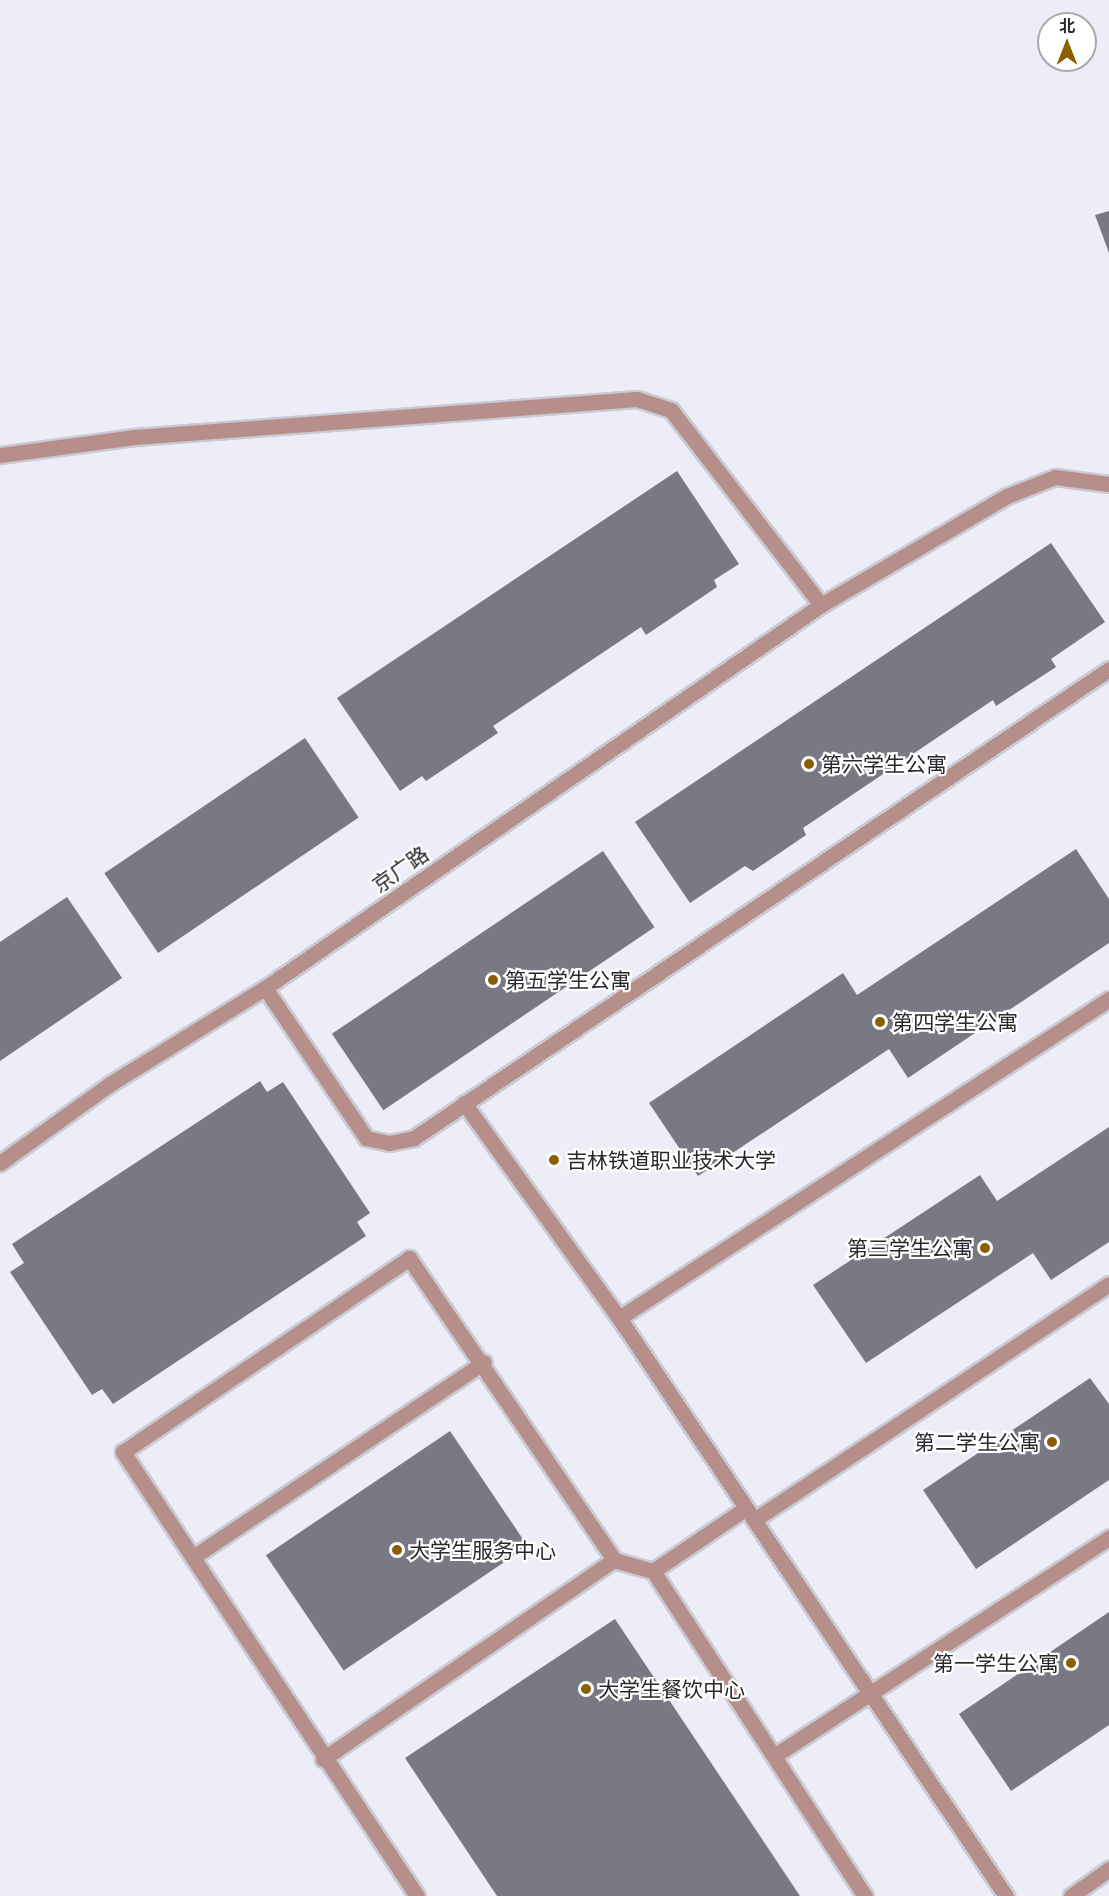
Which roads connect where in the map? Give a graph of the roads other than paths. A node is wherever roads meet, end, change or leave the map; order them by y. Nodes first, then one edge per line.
1 (0, 455) edge
2 (1109, 484) edge
3 (820, 605) junction
4 (1109, 669) edge
5 (265, 988) junction
6 (1109, 999) edge
7 (464, 1103) junction
8 (0, 1163) edge
9 (1109, 1284) edge
10 (619, 1318) junction
11 (484, 1362) junction
12 (750, 1514) junction
13 (1109, 1538) edge
14 (193, 1557) junction
15 (614, 1560) junction
16 (653, 1571) junction
17 (869, 1693) junction
18 (774, 1756) junction
19 (324, 1759) junction
20 (1109, 1869) edge
21 (417, 1896) edge
22 (865, 1896) edge
23 (1006, 1896) edge
24 (1071, 1896) edge

1 - 3 lane
2 - 3 lane, 京广路
3 - 5 lane, 京广路
4 - 7 lane
5 - 7 lane
5 - 8 lane, 京广路
6 - 10 lane
7 - 10 lane
9 - 12 lane
10 - 12 lane
11 - 14 lane
11 - 14 lane
11 - 15 lane
12 - 16 lane
12 - 17 lane
13 - 17 lane
14 - 19 lane
15 - 16 lane
15 - 19 lane
16 - 18 lane
17 - 18 lane
17 - 23 lane
18 - 22 lane
19 - 21 lane
20 - 24 lane

